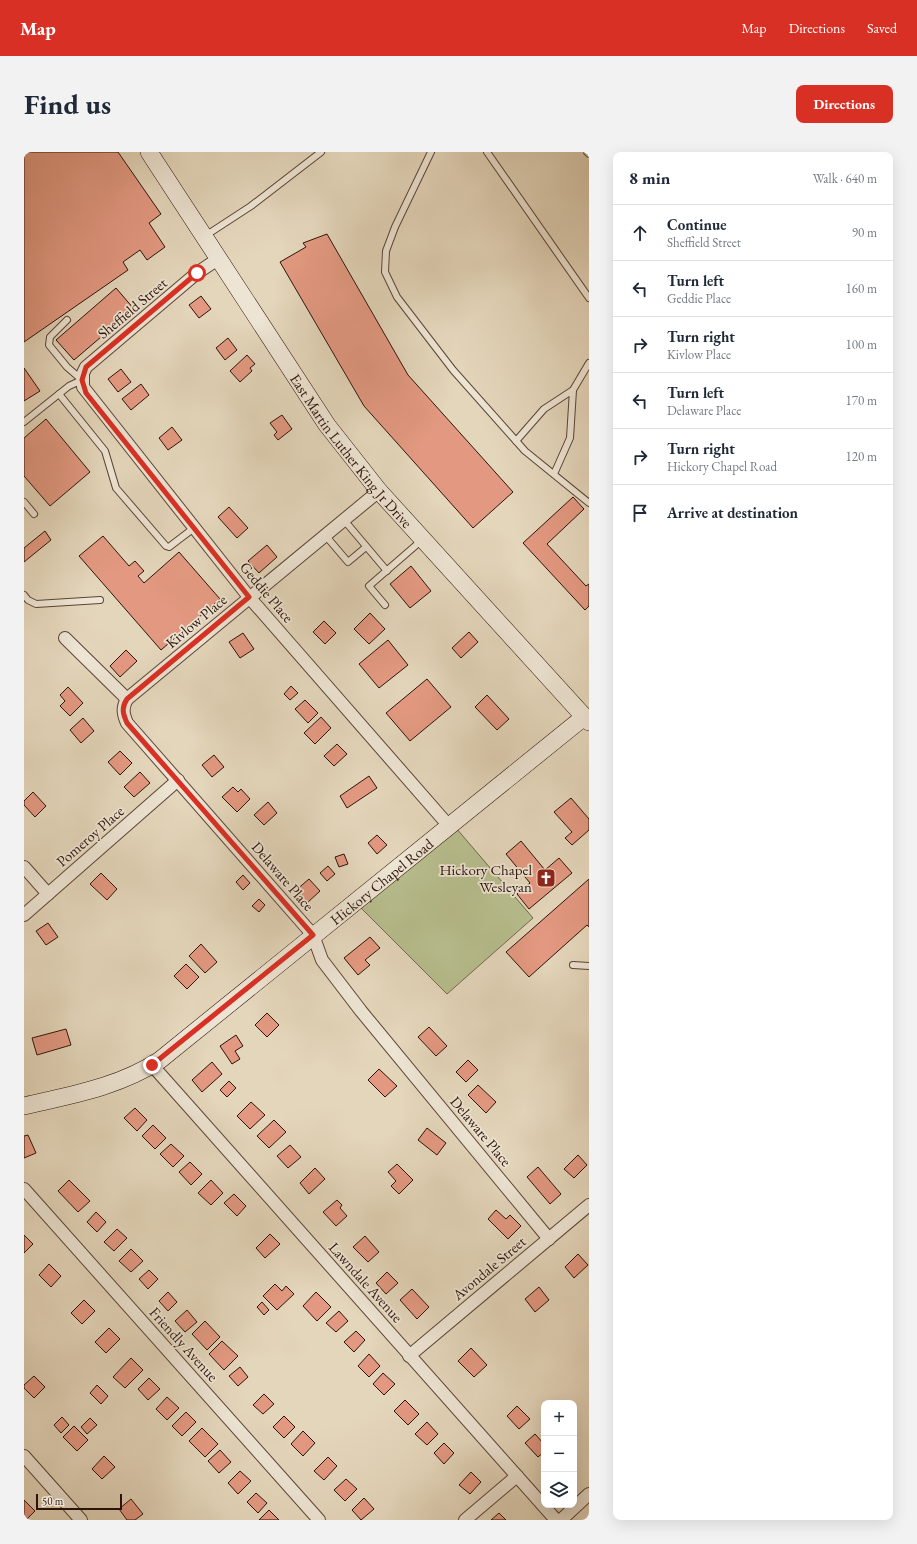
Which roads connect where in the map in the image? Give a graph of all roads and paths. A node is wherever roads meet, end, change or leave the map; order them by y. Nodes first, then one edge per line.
1 (149, 152) edge
2 (321, 152) edge
3 (431, 152) edge
4 (487, 152) edge
5 (204, 237) junction
6 (218, 259) junction
7 (589, 298) edge
8 (67, 320) dead end
9 (589, 363) edge
10 (82, 380) junction
11 (573, 390) junction
12 (59, 394) junction
13 (24, 422) edge
14 (516, 441) junction
15 (554, 474) junction
16 (379, 491) junction
17 (24, 502) edge
18 (589, 503) edge
19 (34, 514) dead end
20 (344, 520) junction
21 (194, 528) junction
22 (325, 535) junction
23 (423, 539) junction
24 (366, 546) junction
25 (386, 571) junction
26 (24, 595) edge
27 (249, 597) junction
28 (100, 600) dead end
29 (385, 605) dead end
30 (65, 638) dead end
31 (127, 699) junction
32 (587, 717) edge
33 (178, 780) junction
34 (449, 826) junction
35 (24, 867) edge
36 (48, 894) junction
37 (24, 915) edge
38 (313, 935) junction
39 (573, 965) dead end
40 (589, 966) edge
41 (152, 1065) junction
42 (24, 1106) edge
43 (24, 1189) edge
44 (589, 1205) edge
45 (549, 1239) junction
46 (409, 1356) junction
47 (24, 1456) edge
48 (517, 1476) junction
49 (589, 1494) edge
50 (81, 1520) edge
51 (319, 1520) edge
52 (465, 1520) edge
53 (556, 1520) edge
54 (561, 1520) edge

1 - 5 main road, East Martin Luther King Jr Drive
2 - 5 lane
3 - 14 lane
4 - 7 lane
5 - 6 main road, East Martin Luther King Jr Drive
6 - 10 street, Sheffield Street
6 - 16 main road, East Martin Luther King Jr Drive
8 - 10 lane
9 - 11 lane
10 - 12 lane
10 - 21 street, Geddie Place
11 - 14 lane
11 - 15 lane
12 - 13 lane
12 - 21 lane
14 - 15 lane
15 - 18 lane
16 - 20 street, Kivlow Place
16 - 23 main road, East Martin Luther King Jr Drive
17 - 19 lane
20 - 22 street, Kivlow Place
20 - 24 lane
21 - 27 street, Geddie Place
22 - 24 lane
22 - 27 street, Kivlow Place
23 - 25 lane
23 - 32 main road, East Martin Luther King Jr Drive
24 - 25 lane
25 - 29 lane
26 - 28 lane
27 - 31 street, Kivlow Place
27 - 34 street, Geddie Place
30 - 31 street
31 - 33 street, Delaware Place
32 - 34 main road, Hickory Chapel Road
33 - 36 street, Pomeroy Place
33 - 38 street, Delaware Place
34 - 38 main road, Hickory Chapel Road
35 - 36 street
36 - 37 street, Pomeroy Place
38 - 41 main road, Hickory Chapel Road
38 - 45 street, Delaware Place
39 - 40 lane
41 - 42 main road, Hickory Chapel Road
41 - 46 street, Lawndale Avenue
43 - 51 street, Friendly Avenue
44 - 45 street, Avondale Street
45 - 46 street, Avondale Street
46 - 48 street, Lawndale Avenue
47 - 50 street
48 - 52 street
48 - 53 street, Lawndale Avenue
49 - 54 street

